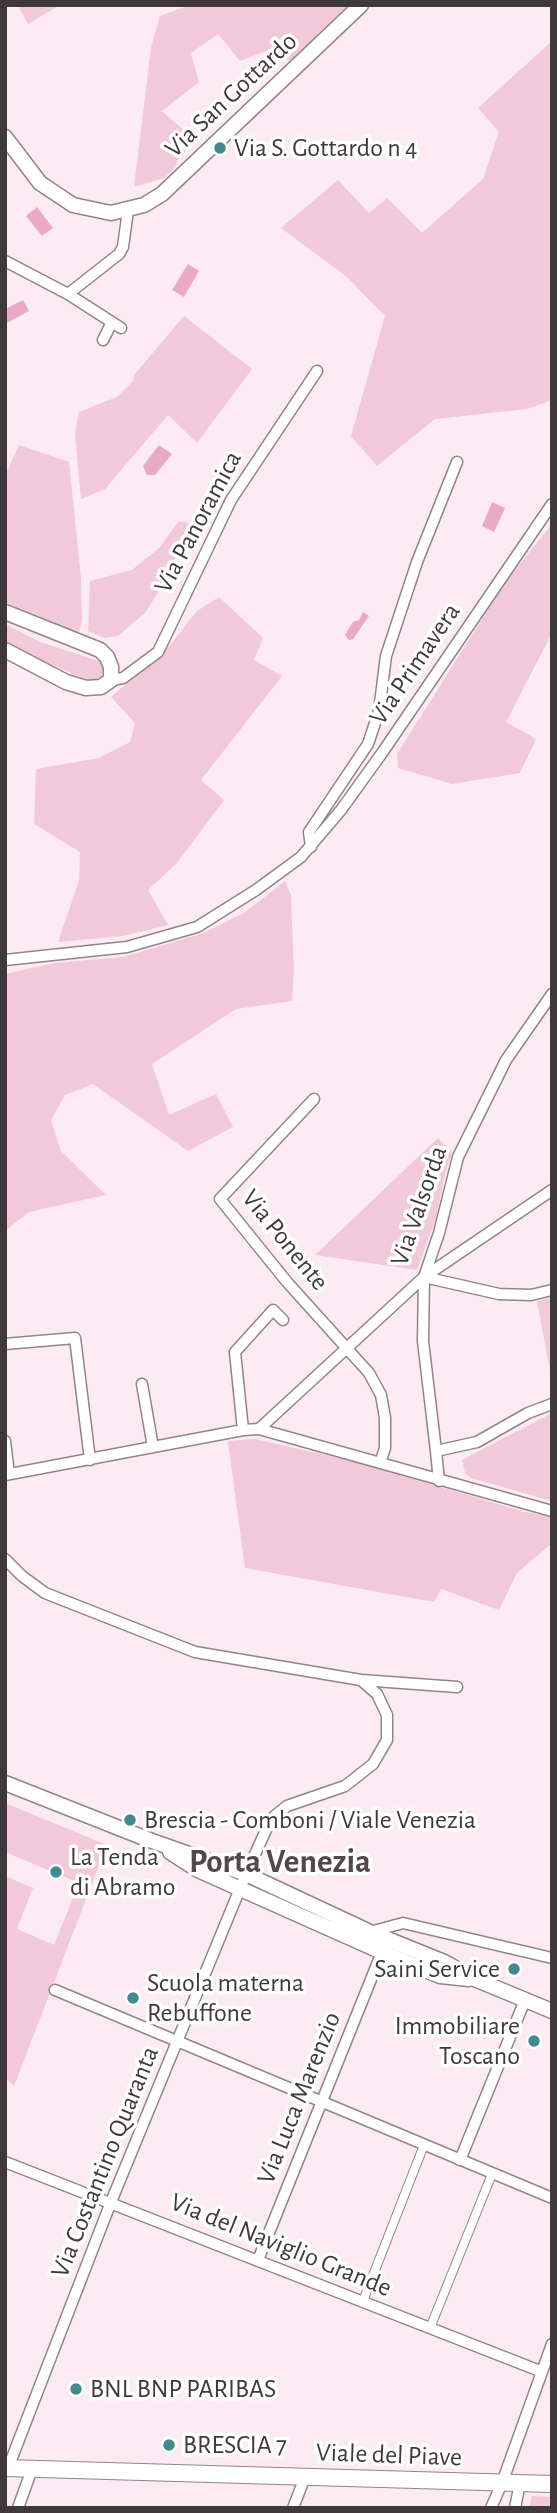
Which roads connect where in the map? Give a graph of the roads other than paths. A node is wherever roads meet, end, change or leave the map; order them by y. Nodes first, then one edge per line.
1 (361, 5) edge
2 (5, 137) edge
3 (128, 210) junction
4 (5, 261) edge
5 (68, 294) junction
6 (103, 340) dead end
7 (317, 371) dead end
8 (457, 462) dead end
9 (552, 504) edge
10 (5, 612) edge
11 (5, 650) edge
12 (111, 680) junction
13 (311, 847) junction
14 (5, 960) edge
15 (552, 994) edge
16 (314, 1099) dead end
17 (552, 1190) edge
18 (424, 1277) junction
19 (552, 1290) edge
20 (283, 1320) dead end
21 (5, 1344) edge
22 (346, 1348) junction
23 (142, 1384) dead end
24 (552, 1404) edge
25 (259, 1429) junction
26 (243, 1430) junction
27 (5, 1441) edge
28 (153, 1447) junction
29 (436, 1451) junction
30 (90, 1460) junction
31 (380, 1463) junction
32 (7, 1474) edge
33 (439, 1481) junction
34 (552, 1511) edge
35 (5, 1559) edge
36 (361, 1680) junction
37 (457, 1687) dead end
38 (5, 1783) edge
39 (152, 1841) junction
40 (246, 1874) junction
41 (240, 1888) junction
42 (370, 1932) junction
43 (382, 1952) junction
44 (552, 1958) edge
45 (477, 1980) junction
46 (55, 1990) dead end
47 (525, 2000) junction
48 (552, 2011) edge
49 (178, 2042) junction
50 (323, 2103) junction
51 (424, 2145) junction
52 (460, 2160) junction
53 (5, 2162) edge
54 (492, 2174) junction
55 (552, 2199) edge
56 (111, 2202) junction
57 (258, 2260) junction
58 (363, 2301) junction
59 (430, 2328) junction
60 (552, 2344) edge
61 (540, 2371) junction
62 (7, 2468) edge
63 (32, 2469) junction
64 (306, 2477) junction
65 (502, 2483) junction
66 (520, 2483) junction
67 (552, 2484) edge
68 (18, 2508) edge
69 (293, 2508) edge
70 (491, 2508) edge
71 (515, 2508) edge

1 - 3 street, Via San Gottardo
2 - 3 street
3 - 5 street
4 - 5 street
5 - 6 street
7 - 12 street, Via Panoramica
8 - 13 street, Via Primavera
9 - 13 street, Via Primavera
10 - 12 street
11 - 12 street, Via Panoramica
13 - 14 street, Via Primavera
15 - 18 street, Via Valsorda
16 - 22 street, Via Ponente
17 - 18 street
18 - 19 street
18 - 22 street, Via Valsorda
18 - 29 street
20 - 26 street
21 - 30 street
22 - 25 street, Via Valsorda
22 - 31 street
23 - 28 street
24 - 29 street
25 - 26 street
25 - 31 street
26 - 28 street
27 - 32 street
28 - 30 street
29 - 33 street
30 - 32 street
31 - 33 street
33 - 34 street
35 - 36 street
36 - 37 street
36 - 40 street, Via Costantino Quaranta
38 - 39 street
39 - 40 street
39 - 41 street
40 - 41 street, Via Costantino Quaranta
40 - 42 street
41 - 43 street
41 - 49 street, Via Costantino Quaranta
42 - 44 street
42 - 45 street
43 - 45 street
43 - 50 street, Via Luca Marenzio
45 - 47 street
46 - 49 street
47 - 48 street
47 - 52 street
49 - 50 street
49 - 56 street, Via Costantino Quaranta
50 - 51 street
50 - 57 street, Via Luca Marenzio
51 - 52 street
51 - 58 street
52 - 54 street
53 - 56 street, Via del Naviglio Grande
54 - 55 street
54 - 59 street
56 - 57 street, Via del Naviglio Grande
56 - 62 street, Via Costantino Quaranta
57 - 58 street, Via del Naviglio Grande
58 - 59 street, Via del Naviglio Grande
59 - 61 street, Via del Naviglio Grande
60 - 61 street
61 - 65 street
62 - 63 main road, Viale del Piave
63 - 64 main road, Viale del Piave
63 - 68 street
64 - 65 main road, Viale del Piave
64 - 69 street
65 - 66 main road, Viale del Piave
65 - 70 street
66 - 67 main road, Viale del Piave
66 - 71 street

